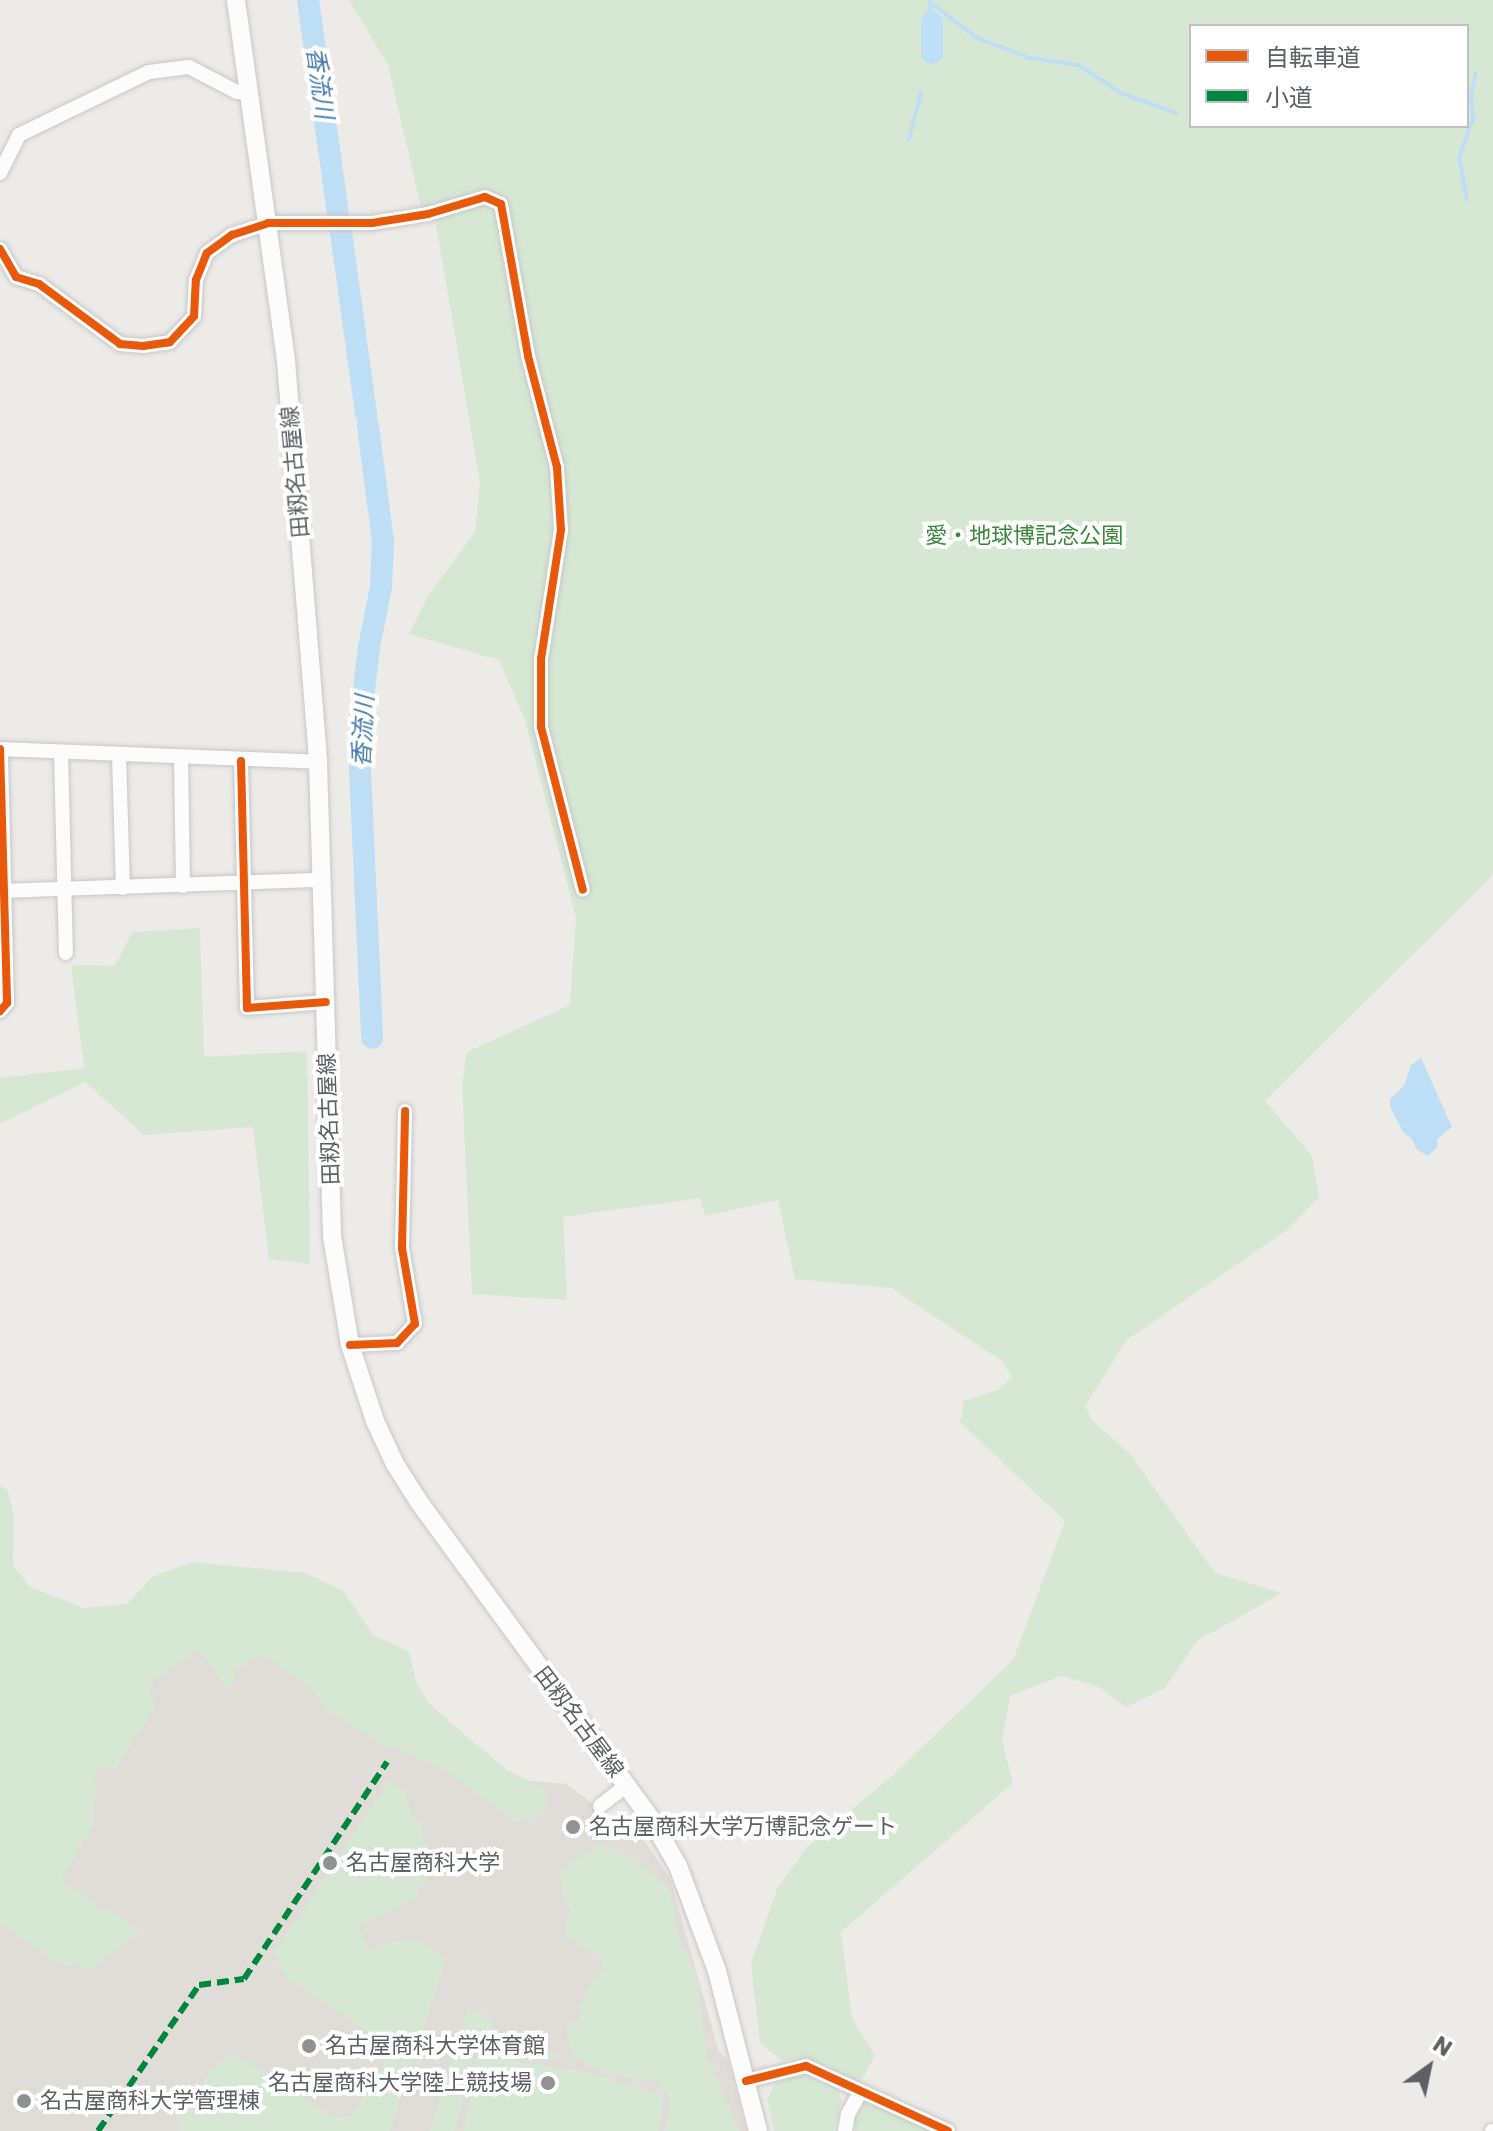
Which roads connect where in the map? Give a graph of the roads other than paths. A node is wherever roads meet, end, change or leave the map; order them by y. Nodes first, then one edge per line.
1 (236, 0) edge
2 (250, 93) junction
3 (0, 173) edge
4 (268, 223) junction
5 (0, 249) edge
6 (16, 277) junction
7 (0, 283) edge
8 (0, 749) edge
9 (61, 752) junction
10 (119, 755) junction
11 (181, 757) junction
12 (241, 761) junction
13 (318, 762) junction
14 (322, 880) junction
15 (183, 886) junction
16 (242, 886) junction
17 (123, 888) junction
18 (63, 890) junction
19 (583, 890) dead end
20 (2, 891) edge
21 (66, 953) dead end
22 (326, 1002) junction
23 (0, 1011) edge
24 (405, 1111) dead end
25 (350, 1345) junction
26 (627, 1785) junction
27 (600, 1806) dead end
28 (746, 2081) junction
29 (861, 2091) junction
30 (758, 2131) edge
31 (845, 2131) edge
32 (948, 2131) edge

1 - 2 main road, 田籾名古屋線
2 - 3 street
2 - 4 main road, 田籾名古屋線
4 - 6 street
4 - 13 main road, 田籾名古屋線
4 - 19 street
5 - 6 street
6 - 7 street
8 - 9 street
8 - 20 street
9 - 10 street
9 - 18 street
10 - 11 street
10 - 17 street
11 - 12 street
11 - 15 street
12 - 13 street
12 - 16 street
13 - 14 main road, 田籾名古屋線
14 - 16 street
14 - 22 main road, 田籾名古屋線
15 - 16 street
15 - 17 street
16 - 22 street
17 - 18 street
18 - 20 street
18 - 21 street
20 - 23 street
22 - 25 main road, 田籾名古屋線
24 - 25 street
25 - 26 main road, 田籾名古屋線
26 - 27 street
26 - 28 main road, 田籾名古屋線
28 - 29 street
28 - 30 main road, 田籾名古屋線
29 - 31 street
29 - 32 street

